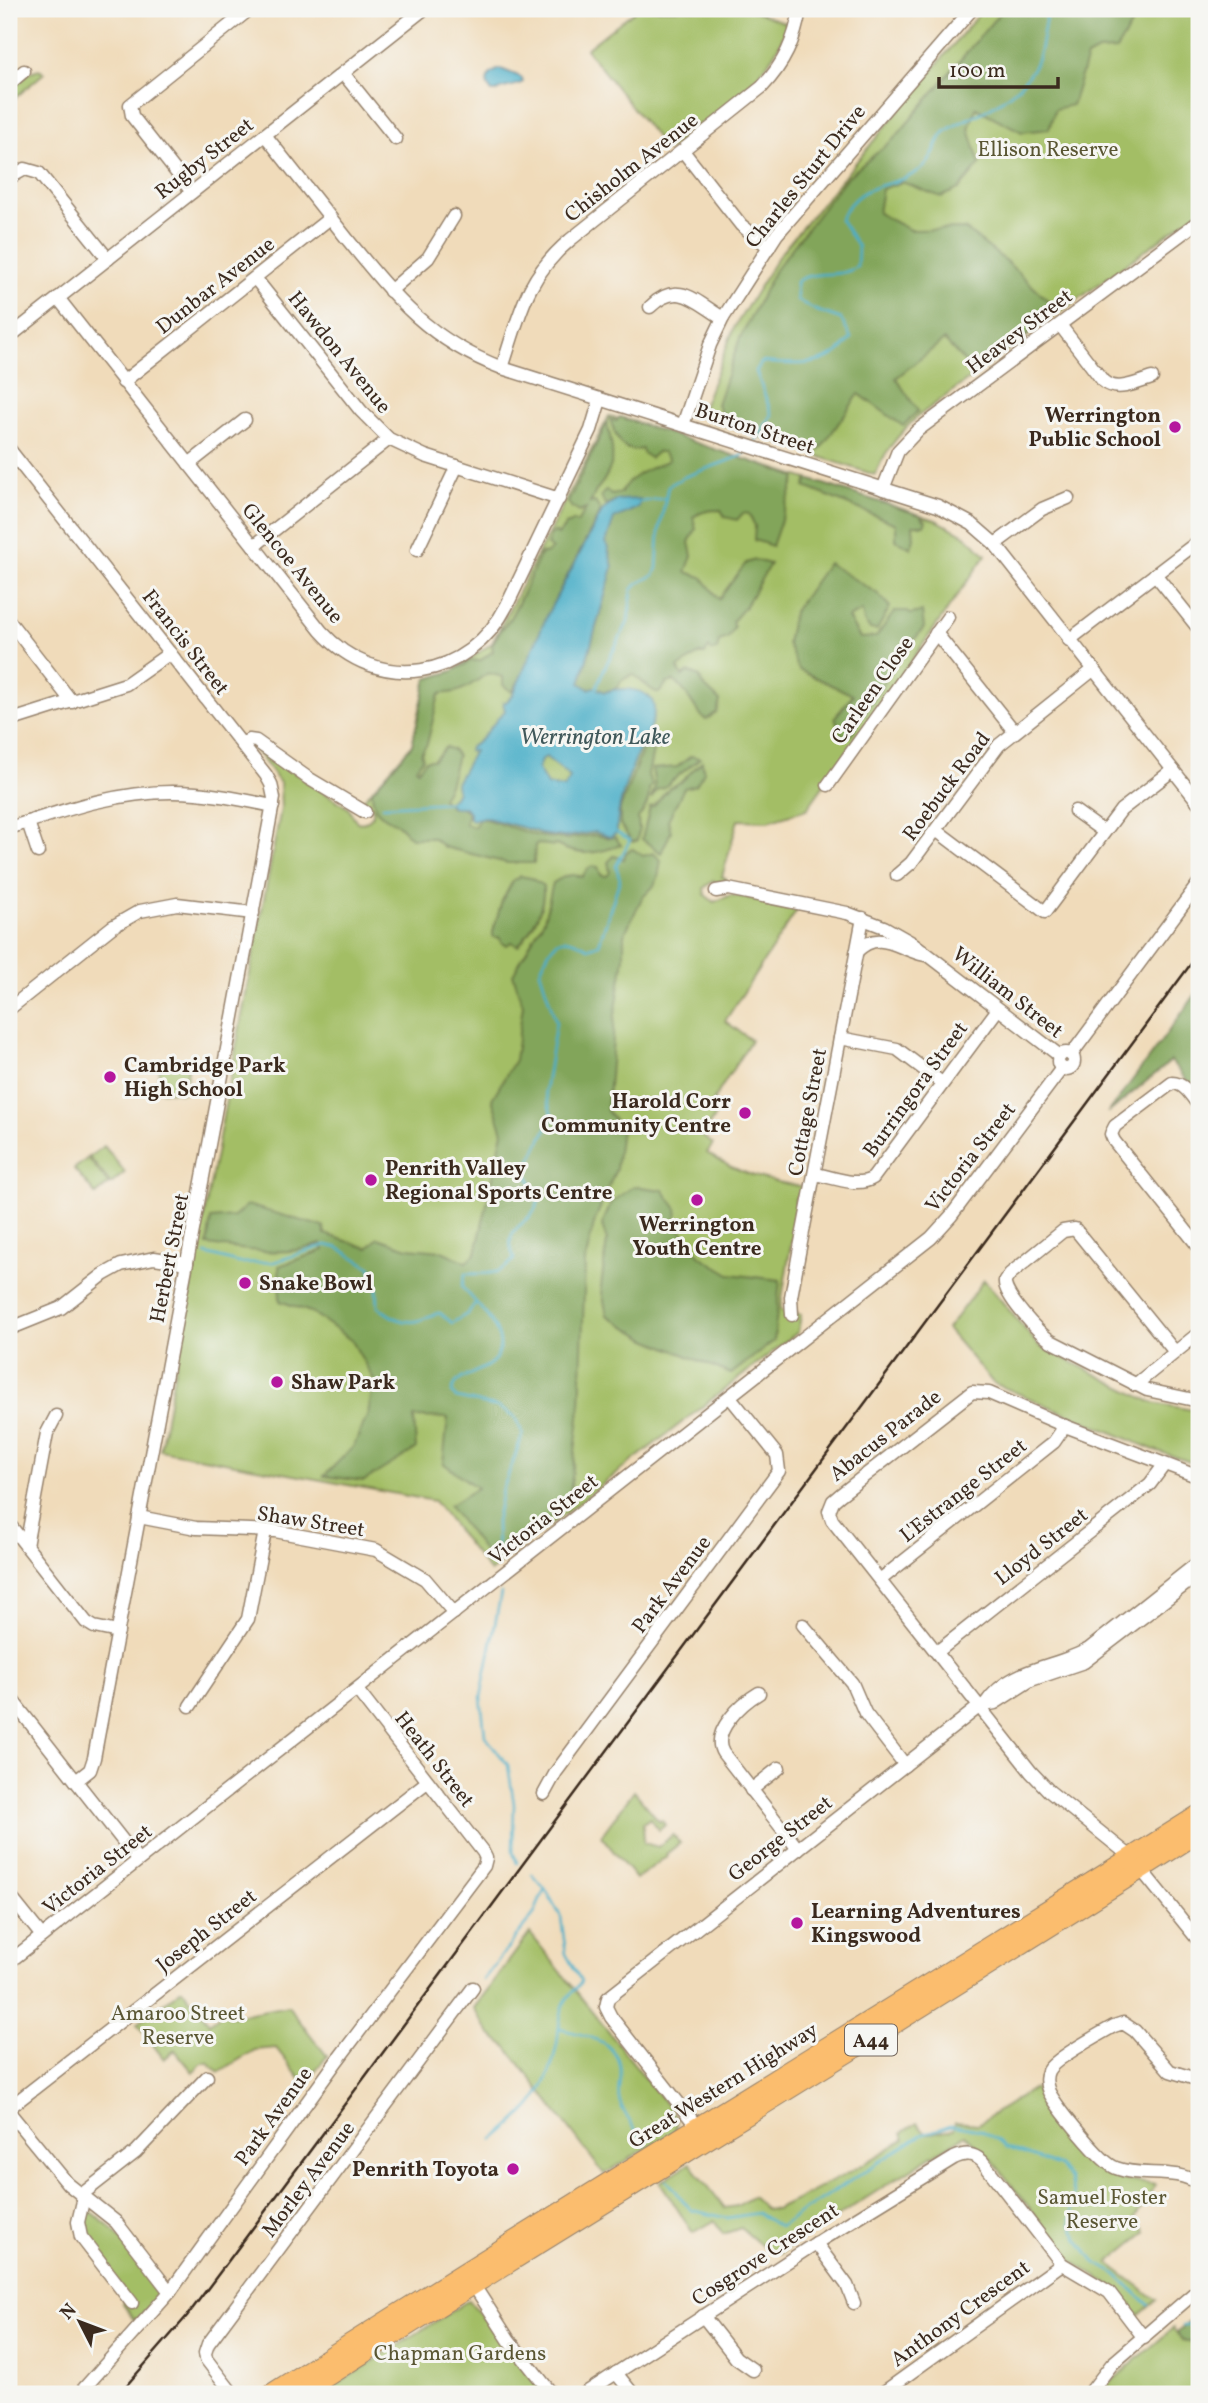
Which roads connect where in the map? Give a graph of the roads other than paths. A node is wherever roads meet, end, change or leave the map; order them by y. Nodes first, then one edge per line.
1 (250, 9) edge
2 (424, 9) edge
3 (800, 9) edge
4 (972, 9) edge
5 (24, 71) dead end
6 (343, 73) junction
7 (9, 84) edge
8 (126, 89) dead end
9 (135, 100) junction
10 (265, 135) junction
11 (396, 139) dead end
12 (683, 151) junction
13 (9, 178) edge
14 (192, 192) junction
15 (454, 216) dead end
16 (330, 218) junction
17 (1199, 221) edge
18 (769, 247) junction
19 (108, 259) junction
20 (255, 278) junction
21 (390, 291) junction
22 (58, 298) junction
23 (650, 307) dead end
24 (723, 318) junction
25 (1060, 325) junction
26 (9, 337) edge
27 (502, 368) junction
28 (1152, 378) dead end
29 (123, 382) junction
30 (600, 400) junction
31 (245, 420) dead end
32 (683, 425) junction
33 (389, 439) junction
34 (9, 449) edge
35 (189, 464) junction
36 (457, 466) junction
37 (883, 489) junction
38 (1068, 498) dead end
39 (559, 499) junction
40 (1199, 541) edge
41 (995, 544) junction
42 (254, 546) junction
43 (417, 550) dead end
44 (1155, 574) junction
45 (948, 617) dead end
46 (9, 621) edge
47 (1199, 629) edge
48 (936, 633) junction
49 (1069, 640) junction
50 (170, 653) junction
51 (1093, 670) junction
52 (72, 702) junction
53 (9, 721) edge
54 (1014, 732) junction
55 (242, 744) junction
56 (1173, 770) junction
57 (828, 785) dead end
58 (1199, 803) edge
59 (274, 806) junction
60 (1075, 811) dead end
61 (365, 812) dead end
62 (28, 822) junction
63 (9, 828) edge
64 (936, 830) junction
65 (1104, 832) junction
66 (38, 852) dead end
67 (897, 875) dead end
68 (1199, 883) edge
69 (716, 891) dead end
70 (252, 916) junction
71 (863, 918) junction
72 (856, 952) junction
73 (932, 958) junction
74 (9, 1009) edge
75 (998, 1009) junction
76 (840, 1038) junction
77 (1064, 1060) junction
78 (942, 1083) junction
79 (1199, 1107) edge
80 (815, 1174) junction
81 (1199, 1247) edge
82 (187, 1263) junction
83 (792, 1315) dead end
84 (9, 1329) edge
85 (1199, 1333) edge
86 (1175, 1352) junction
87 (1135, 1385) junction
88 (730, 1397) junction
89 (1199, 1401) edge
90 (56, 1416) dead end
91 (1065, 1426) junction
92 (1164, 1465) junction
93 (1199, 1477) edge
94 (139, 1517) junction
95 (9, 1524) edge
96 (265, 1531) junction
97 (26, 1546) junction
98 (1199, 1562) edge
99 (1199, 1574) edge
100 (880, 1580) junction
101 (454, 1613) junction
102 (803, 1625) dead end
103 (118, 1632) junction
104 (937, 1653) junction
105 (357, 1690) junction
106 (759, 1693) dead end
107 (9, 1696) edge
108 (983, 1705) junction
109 (190, 1706) dead end
110 (905, 1765) junction
111 (779, 1768) dead end
112 (76, 1781) junction
113 (427, 1782) junction
114 (751, 1790) junction
115 (544, 1794) dead end
116 (1199, 1814) edge
117 (1199, 1833) edge
118 (797, 1849) junction
119 (484, 1852) joint
120 (138, 1860) junction
121 (1136, 1863) junction
122 (9, 1895) edge
123 (42, 1936) junction
124 (1199, 1941) edge
125 (9, 1962) edge
126 (473, 1988) dead end
127 (207, 2077) dead end
128 (1199, 2080) edge
129 (9, 2110) edge
130 (698, 2128) junction
131 (1199, 2184) edge
132 (83, 2196) junction
133 (816, 2243) junction
134 (1062, 2263) junction
135 (469, 2278) junction
136 (1199, 2290) edge
137 (170, 2292) junction
138 (132, 2303) dead end
139 (854, 2303) dead end
140 (703, 2316) junction
141 (1144, 2338) junction
142 (753, 2370) dead end
143 (616, 2372) junction
144 (79, 2394) edge
145 (233, 2394) edge
146 (270, 2394) edge
147 (300, 2394) edge
148 (552, 2394) edge
149 (584, 2394) edge
150 (633, 2394) edge
151 (881, 2394) edge
152 (1088, 2394) edge

1 - 9 street
2 - 6 street, Rugby Street
3 - 12 street, Chisholm Avenue
4 - 18 street, Charles Sturt Drive
5 - 7 street
6 - 10 street, Rugby Street
6 - 11 street
8 - 9 street
9 - 14 street
10 - 14 street, Rugby Street
10 - 16 street, Burton Street
12 - 18 street
12 - 27 street, Chisholm Avenue
13 - 19 street
14 - 19 street, Rugby Street
15 - 21 street
16 - 20 street, Dunbar Avenue
16 - 21 street, Burton Street
17 - 25 street, Heavey Street
18 - 24 street, Charles Sturt Drive
19 - 22 street, Rugby Street
20 - 29 street, Dunbar Avenue
20 - 33 street, Hawdon Avenue
21 - 27 street, Burton Street
22 - 26 street, Rugby Street
22 - 29 street, Glencoe Avenue
23 - 24 street
24 - 32 street, Charles Sturt Drive
25 - 28 street
25 - 37 street, Heavey Street
27 - 30 street, Burton Street
29 - 35 street, Glencoe Avenue
30 - 32 street, Burton Street
30 - 39 street, Glencoe Avenue
31 - 35 street
32 - 37 street, Burton Street
33 - 36 street, Hawdon Avenue
33 - 42 street
34 - 50 street, Francis Street
35 - 42 street, Glencoe Avenue
36 - 39 street, Hawdon Avenue
36 - 43 street
37 - 41 street, Burton Street
38 - 41 street
39 - 42 street, Glencoe Avenue
40 - 44 street
41 - 49 street, Burton Street
44 - 47 street
44 - 49 street
45 - 48 street, Carleen Close
46 - 52 street
48 - 54 street
48 - 57 street, Carleen Close
49 - 51 street, Burton Street
50 - 52 street
50 - 55 street, Francis Street
51 - 54 street, Roebuck Road
51 - 56 street, Burton Street
52 - 53 street
54 - 64 street, Roebuck Road
55 - 59 street, Herbert Street
55 - 61 street
56 - 58 street, Burton Street
56 - 65 street
59 - 62 street
59 - 70 street, Herbert Street
60 - 65 street
62 - 63 street
62 - 66 street
64 - 65 street
64 - 67 street, Roebuck Road
68 - 77 street, Victoria Street
69 - 71 street, William Street
70 - 74 street
70 - 82 street, Herbert Street
71 - 72 street, Cottage Street
71 - 73 street, William Street
72 - 73 street, William Street
72 - 76 street, Cottage Street
73 - 75 street, William Street
75 - 77 street, William Street
75 - 78 street, Burringora Street
76 - 78 street
76 - 80 street, Cottage Street
77 - 88 street, Victoria Street
78 - 80 street, Burringora Street
79 - 81 street
80 - 83 street, Cottage Street
82 - 84 street
82 - 94 street, Herbert Street
85 - 86 street
86 - 87 street
86 - 87 street
87 - 89 street
88 - 101 street, Victoria Street
88 - 115 street, Park Avenue
90 - 97 street
91 - 92 street, Abacus Parade
91 - 100 street, L'Estrange Street
91 - 100 street, Abacus Parade
92 - 93 street, Abacus Parade
92 - 104 street, Lloyd Street
94 - 96 street, Shaw Street
94 - 103 street, Herbert Street
95 - 97 street
96 - 101 street, Shaw Street
96 - 109 street
97 - 103 street
98 - 108 street
99 - 108 street
100 - 104 street, Abacus Parade
101 - 105 street, Victoria Street
102 - 110 street
103 - 112 street, Herbert Street
104 - 108 street, Abacus Parade
105 - 113 street, Heath Street
105 - 120 street, Victoria Street
106 - 114 street
107 - 112 street
108 - 110 street, George Street
108 - 121 street, Abacus Parade
110 - 118 street, George Street
111 - 114 street
112 - 120 street
113 - 119 street, Heath Street
113 - 129 street, Joseph Street
114 - 118 street
116 - 121 highway, Great Western Highway / A44
117 - 121 highway, Great Western Highway / A44
118 - 130 street, George Street
119 - 137 street, Park Avenue
120 - 123 street, Victoria Street
121 - 124 street, Abacus Parade
121 - 130 highway, Great Western Highway / A44
121 - 135 highway, Great Western Highway / A44
122 - 123 street
123 - 125 street, Victoria Street
126 - 145 street, Morley Avenue
127 - 132 street
128 - 131 street
129 - 132 street
130 - 135 highway, Great Western Highway / A44
132 - 137 street
132 - 138 street
133 - 134 street, Cosgrove Crescent
133 - 139 street
133 - 140 street, Cosgrove Crescent
134 - 141 street
134 - 151 street, Anthony Crescent
135 - 146 highway, Great Western Highway / A44
135 - 147 highway, Great Western Highway / A44
135 - 148 street
136 - 141 street
137 - 144 street, Park Avenue
140 - 142 street
140 - 143 street, Cosgrove Crescent
141 - 152 street
143 - 149 street, Cosgrove Crescent
143 - 150 street

